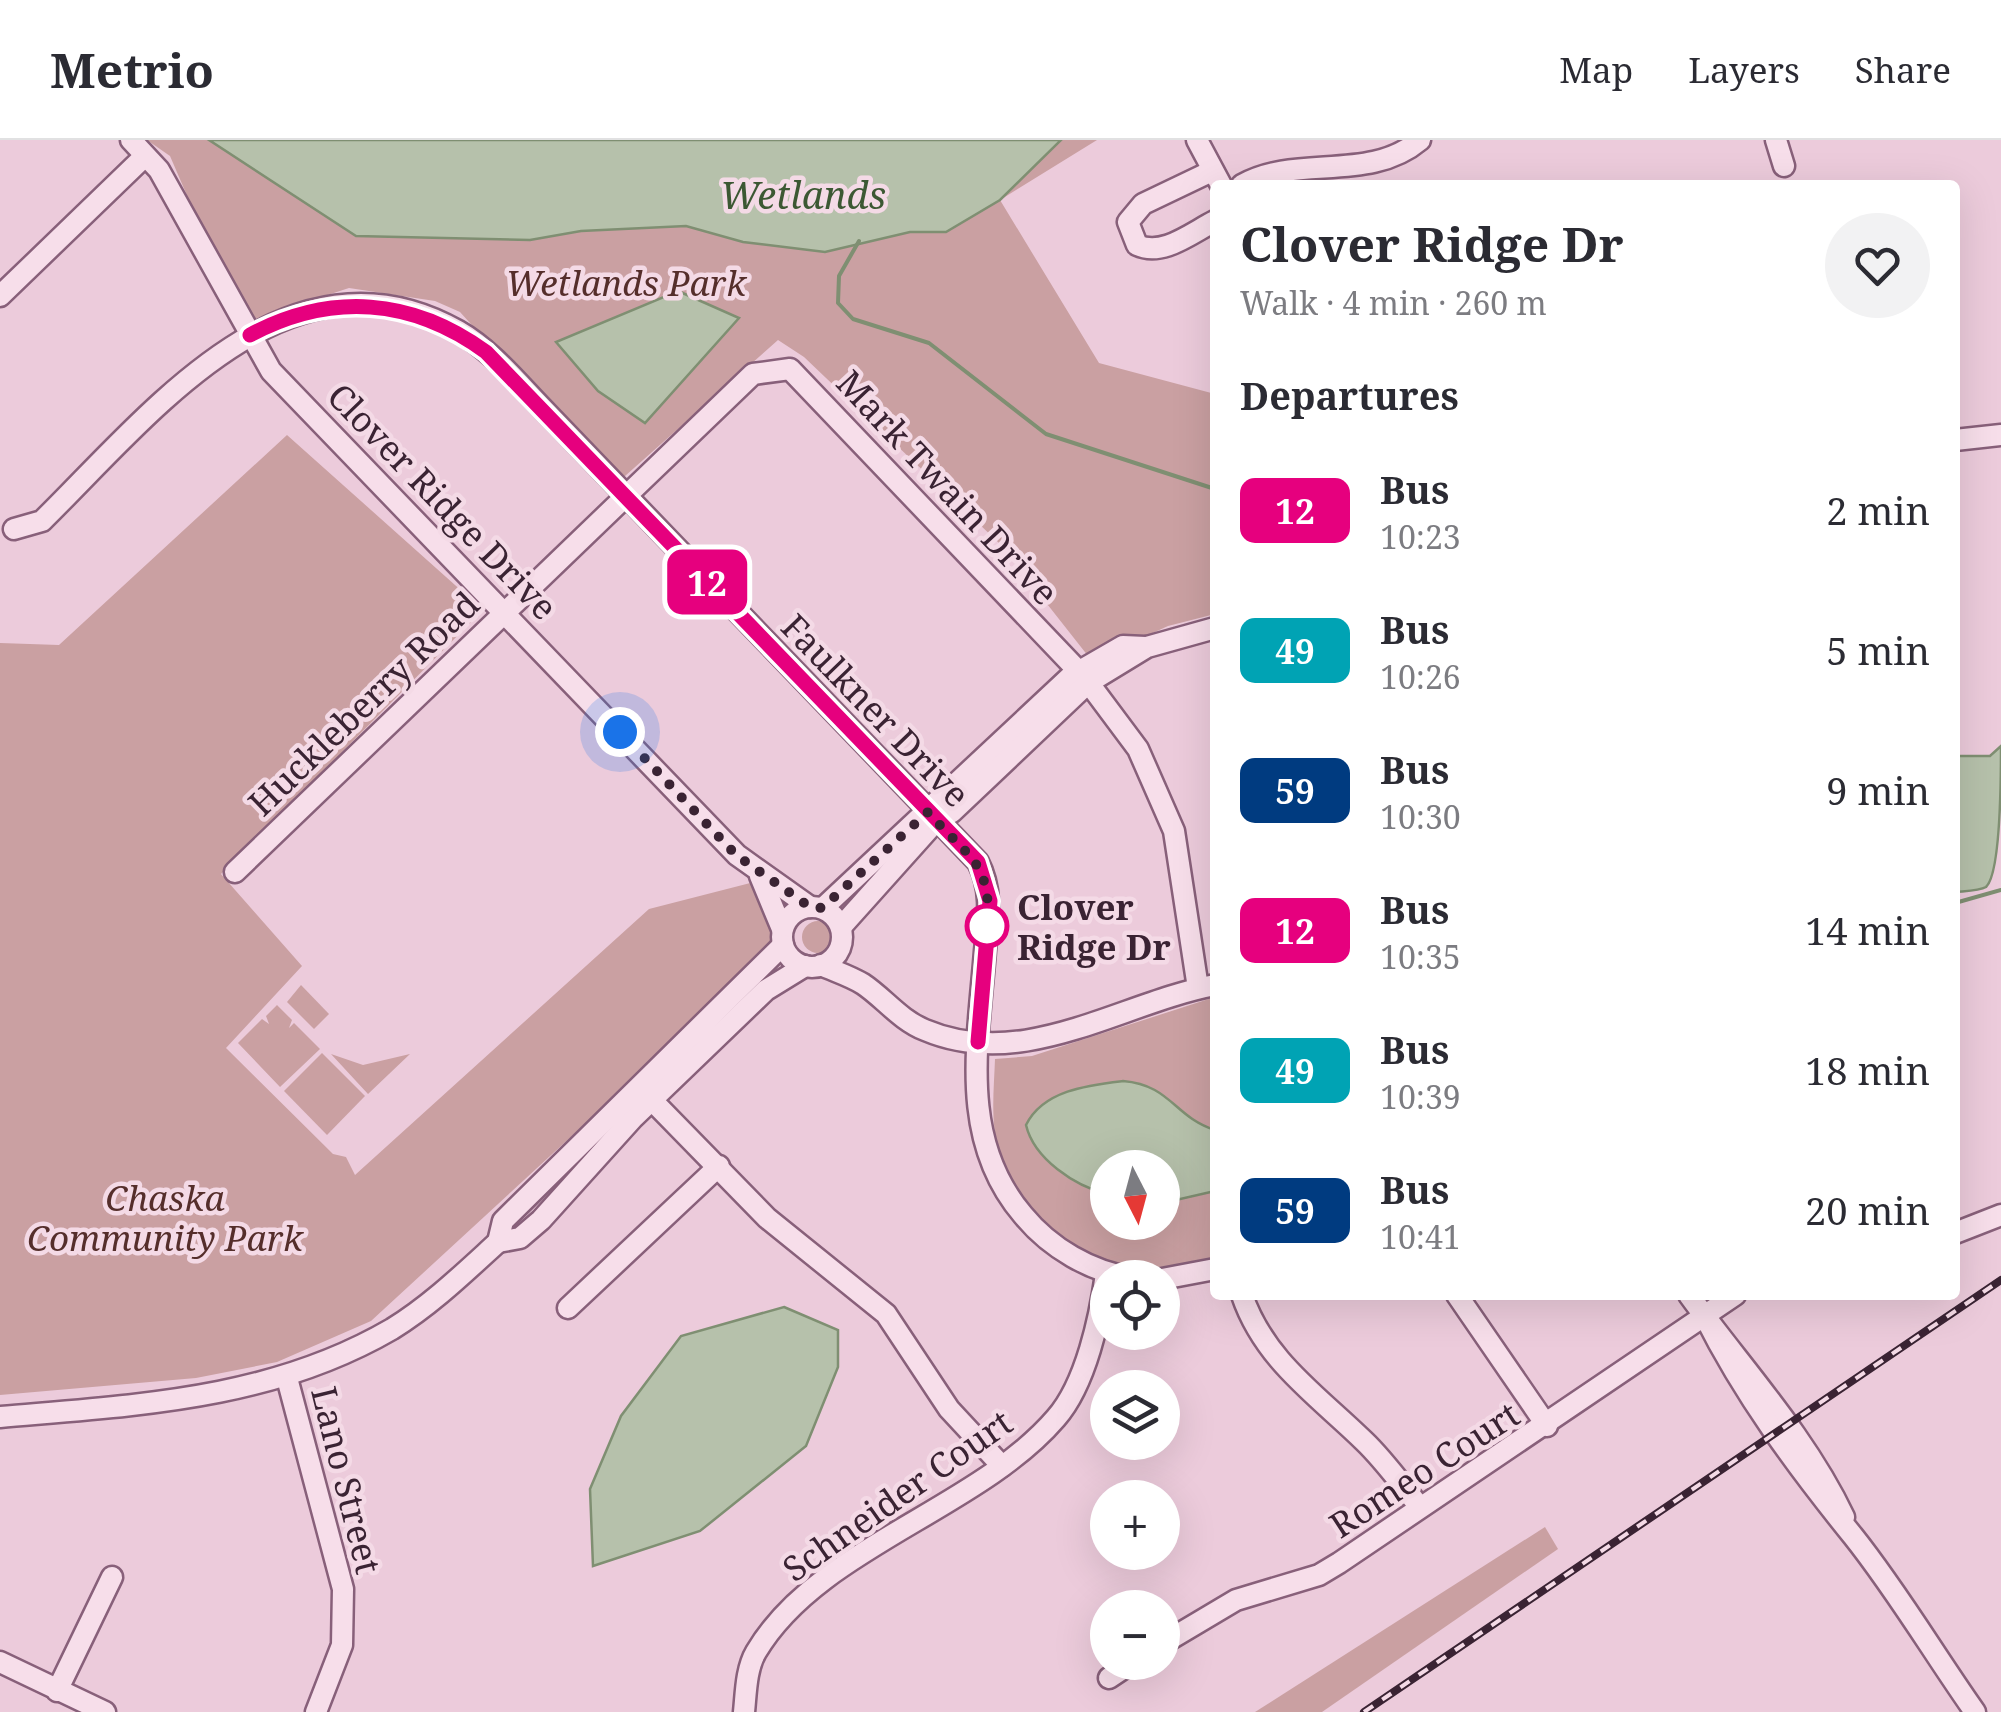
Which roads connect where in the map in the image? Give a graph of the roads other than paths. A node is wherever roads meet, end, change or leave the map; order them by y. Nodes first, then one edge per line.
1 (1197, 140) edge
2 (1420, 140) edge
3 (1776, 140) edge
4 (138, 148) edge
5 (1784, 166) dead end
6 (1217, 178) edge
7 (1210, 180) edge
8 (1254, 180) edge
9 (1210, 224) edge
10 (0, 296) edge
11 (250, 335) junction
12 (753, 374) joint
13 (2001, 435) edge
14 (1960, 439) edge
15 (629, 497) junction
16 (8, 530) edge
17 (505, 610) junction
18 (1210, 629) edge
19 (1084, 677) junction
20 (932, 816) junction
21 (234, 872) dead end
22 (757, 872) junction
23 (816, 908) junction
24 (841, 933) junction
25 (783, 937) junction
26 (813, 966) junction
27 (862, 984) junction
28 (1207, 986) edge
29 (978, 1042) junction
30 (647, 1094) junction
31 (719, 1166) junction
32 (2001, 1215) edge
33 (1960, 1231) edge
34 (1090, 1264) edge
35 (1210, 1270) edge
36 (1180, 1276) edge
37 (1244, 1300) edge
38 (1460, 1300) edge
39 (1693, 1300) edge
40 (1727, 1300) edge
41 (568, 1308) dead end
42 (1704, 1315) junction
43 (1090, 1330) edge
44 (287, 1378) junction
45 (0, 1416) edge
46 (1547, 1426) junction
47 (1002, 1466) junction
48 (1419, 1506) junction
49 (112, 1577) dead end
50 (1180, 1633) edge
51 (0, 1662) edge
52 (58, 1690) junction
53 (105, 1712) edge
54 (316, 1712) edge
55 (744, 1712) edge
56 (1975, 1712) edge

1 - 6 street
2 - 8 street
3 - 5 street
4 - 10 street
4 - 11 street, Clover Ridge Drive
7 - 9 street
11 - 15 street, Faulkner Drive
11 - 16 street, Faulkner Drive
11 - 17 street, Clover Ridge Drive
12 - 15 street, Huckleberry Road
12 - 19 street, Mark Twain Drive
13 - 14 street
15 - 17 street, Huckleberry Road
15 - 20 street, Faulkner Drive
17 - 21 street, Huckleberry Road
17 - 22 street, Clover Ridge Drive
18 - 19 street
19 - 20 street
19 - 28 street, Mark Twain Drive
20 - 23 street
20 - 24 street
20 - 29 street, Faulkner Drive
22 - 23 street, Clover Ridge Drive
22 - 25 street, Clover Ridge Drive
23 - 24 street
23 - 25 street
24 - 26 street
24 - 27 street
25 - 26 street
25 - 30 street
26 - 27 street
26 - 30 street
27 - 29 street
28 - 29 street
29 - 34 street, Faulkner Drive
30 - 31 street
30 - 44 street
31 - 41 street
31 - 47 street
32 - 33 street
35 - 36 street
37 - 48 street
38 - 46 street
39 - 42 street
40 - 42 street, Romeo Court
42 - 46 street, Romeo Court
42 - 56 street
43 - 47 street, Schneider Court
44 - 45 street
44 - 54 street, Lano Street
46 - 48 street, Romeo Court
47 - 55 street, Schneider Court
48 - 50 street, Romeo Court
49 - 52 street
51 - 52 street
52 - 53 street

